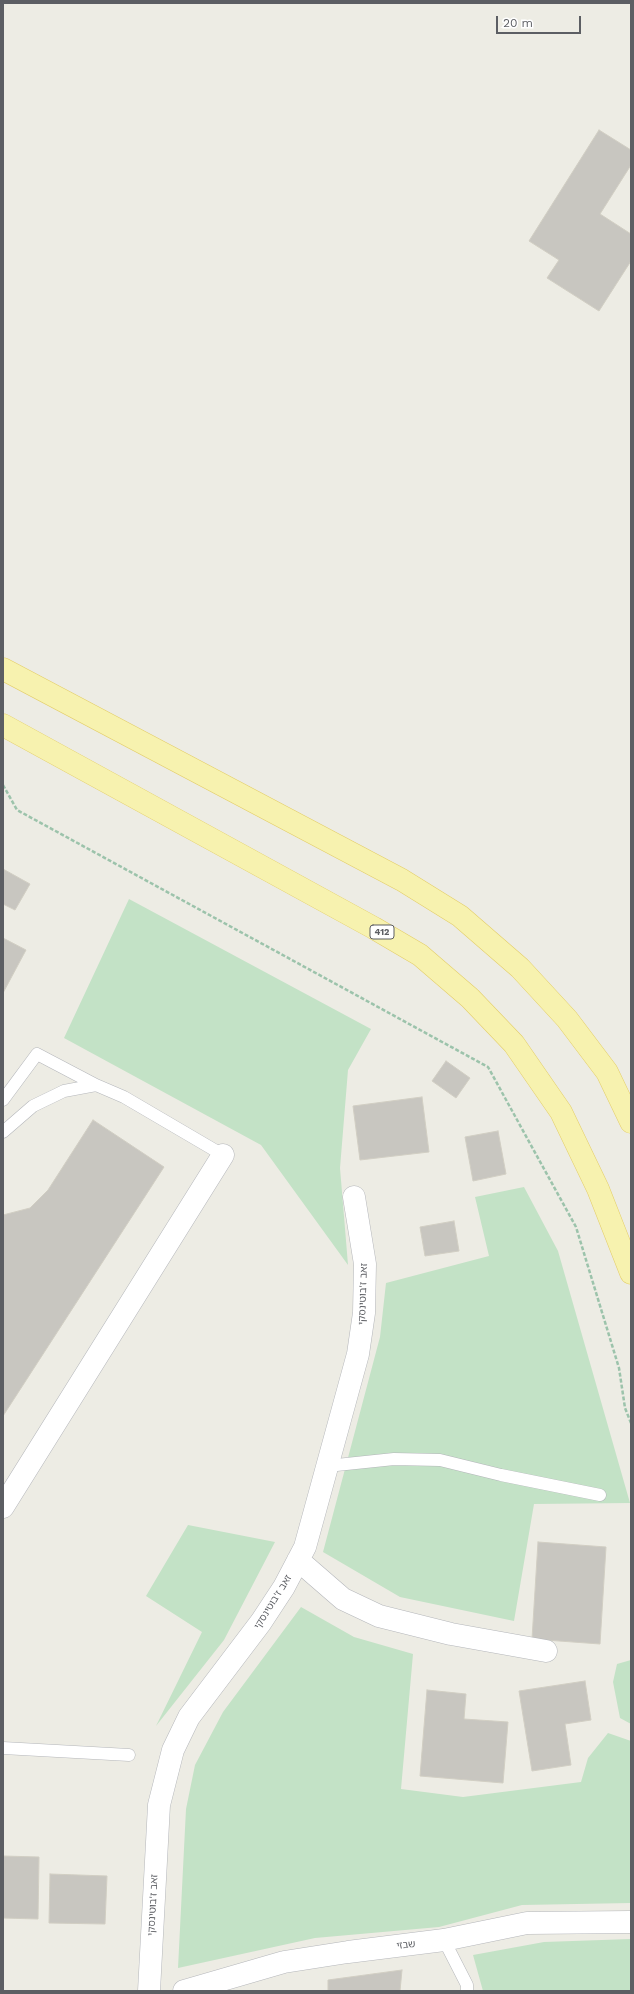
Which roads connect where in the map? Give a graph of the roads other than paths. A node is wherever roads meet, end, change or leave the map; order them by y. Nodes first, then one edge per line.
1 (3, 668) edge
2 (6, 728) edge
3 (96, 1085) junction
4 (3, 1100) edge
5 (631, 1122) edge
6 (3, 1132) edge
7 (223, 1155) joint
8 (354, 1197) dead end
9 (631, 1273) edge
10 (327, 1466) junction
11 (600, 1495) dead end
12 (3, 1506) edge
13 (298, 1560) junction
14 (546, 1651) dead end
15 (3, 1748) edge
16 (129, 1755) dead end
17 (631, 1922) edge
18 (444, 1940) junction
19 (149, 1991) edge
20 (184, 1991) edge
21 (467, 1991) edge

1 - 5 main road
2 - 9 main road, 412
3 - 4 lane
3 - 6 lane
3 - 7 lane
7 - 12 street
8 - 10 street, זאב ז'בוטינסקי
10 - 11 lane
10 - 13 street, זאב ז'בוטינסקי
13 - 14 street
13 - 19 street, זאב ז'בוטינסקי
15 - 16 lane
17 - 18 street, שבזי
18 - 20 street, שבזי
18 - 21 lane

